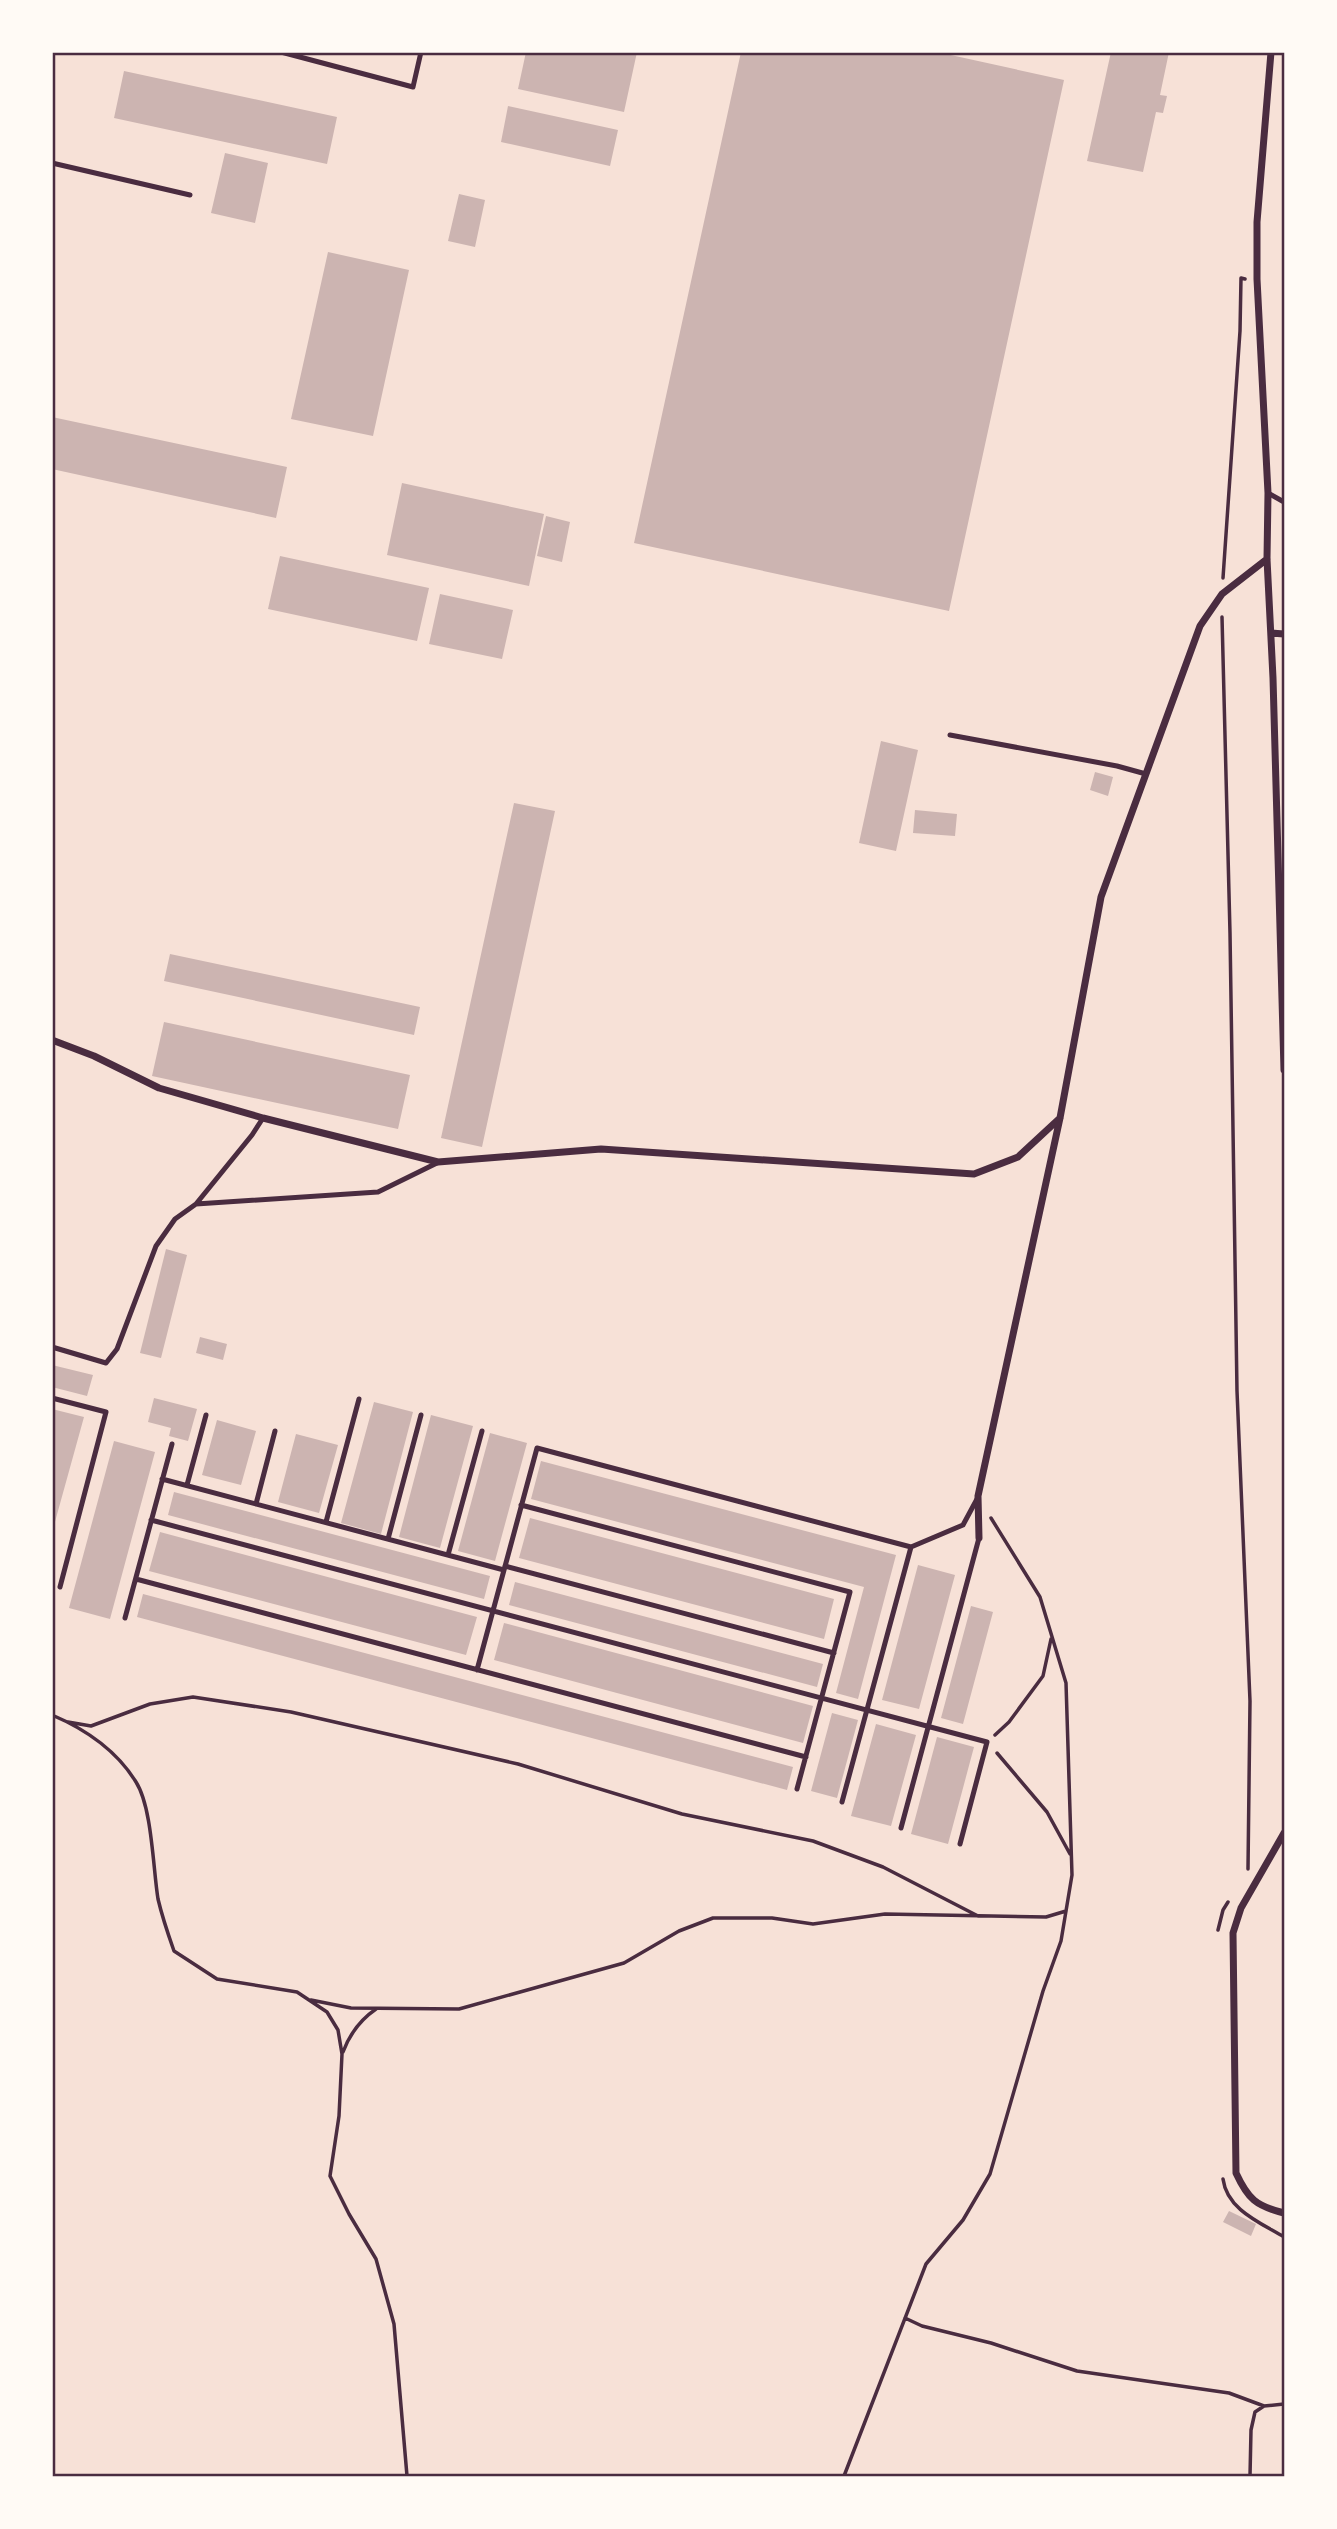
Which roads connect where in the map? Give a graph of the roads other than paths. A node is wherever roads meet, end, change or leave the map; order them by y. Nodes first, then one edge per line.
1 (281, 52) edge
2 (421, 52) edge
3 (1271, 52) edge
4 (52, 163) edge
5 (190, 195) dead end
6 (1268, 493) junction
7 (1284, 502) edge
8 (1267, 559) junction
9 (1271, 633) junction
10 (1284, 634) edge
11 (950, 735) dead end
12 (1146, 774) junction
13 (52, 1040) edge
14 (1284, 1070) edge
15 (263, 1118) junction
16 (1060, 1118) junction
17 (438, 1162) junction
18 (196, 1204) junction
19 (52, 1348) edge
20 (52, 1398) edge
21 (359, 1399) dead end
22 (205, 1415) dead end
23 (421, 1415) dead end
24 (275, 1431) dead end
25 (482, 1431) dead end
26 (172, 1444) dead end
27 (162, 1479) junction
28 (187, 1485) junction
29 (978, 1496) junction
30 (256, 1504) junction
31 (521, 1505) junction
32 (152, 1520) junction
33 (326, 1522) junction
34 (979, 1538) joint
35 (388, 1539) junction
36 (911, 1547) junction
37 (448, 1555) junction
38 (504, 1568) junction
39 (136, 1579) junction
40 (60, 1587) dead end
41 (493, 1611) junction
42 (125, 1618) dead end
43 (834, 1653) junction
44 (477, 1670) junction
45 (822, 1698) junction
46 (867, 1710) junction
47 (928, 1727) junction
48 (806, 1757) junction
49 (797, 1789) dead end
50 (842, 1802) dead end
51 (901, 1828) dead end
52 (1284, 1833) edge
53 (960, 1844) dead end
54 (1284, 2213) edge

1 - 2 lane
3 - 6 street
4 - 5 lane
6 - 7 lane
6 - 8 street
8 - 9 street
8 - 12 street
9 - 10 street
9 - 14 street
11 - 12 lane
12 - 16 street
13 - 15 street
15 - 17 street
15 - 18 lane
16 - 17 street
16 - 29 street
17 - 18 lane
18 - 19 lane
20 - 40 lane
21 - 33 lane
22 - 28 lane
23 - 35 lane
24 - 30 lane
25 - 37 lane
26 - 27 lane
27 - 28 lane
27 - 32 lane
28 - 30 lane
29 - 34 street
29 - 36 lane
30 - 33 lane
31 - 36 lane
31 - 38 lane
31 - 43 lane
32 - 39 lane
32 - 41 lane
33 - 35 lane
34 - 47 lane
35 - 37 lane
36 - 46 lane
37 - 38 lane
38 - 41 lane
38 - 43 lane
39 - 42 lane
39 - 44 lane
41 - 44 lane
41 - 45 lane
43 - 45 lane
44 - 48 lane
45 - 46 lane
45 - 48 lane
46 - 47 lane
46 - 50 lane
47 - 51 lane
47 - 53 lane
48 - 49 lane
52 - 54 street

